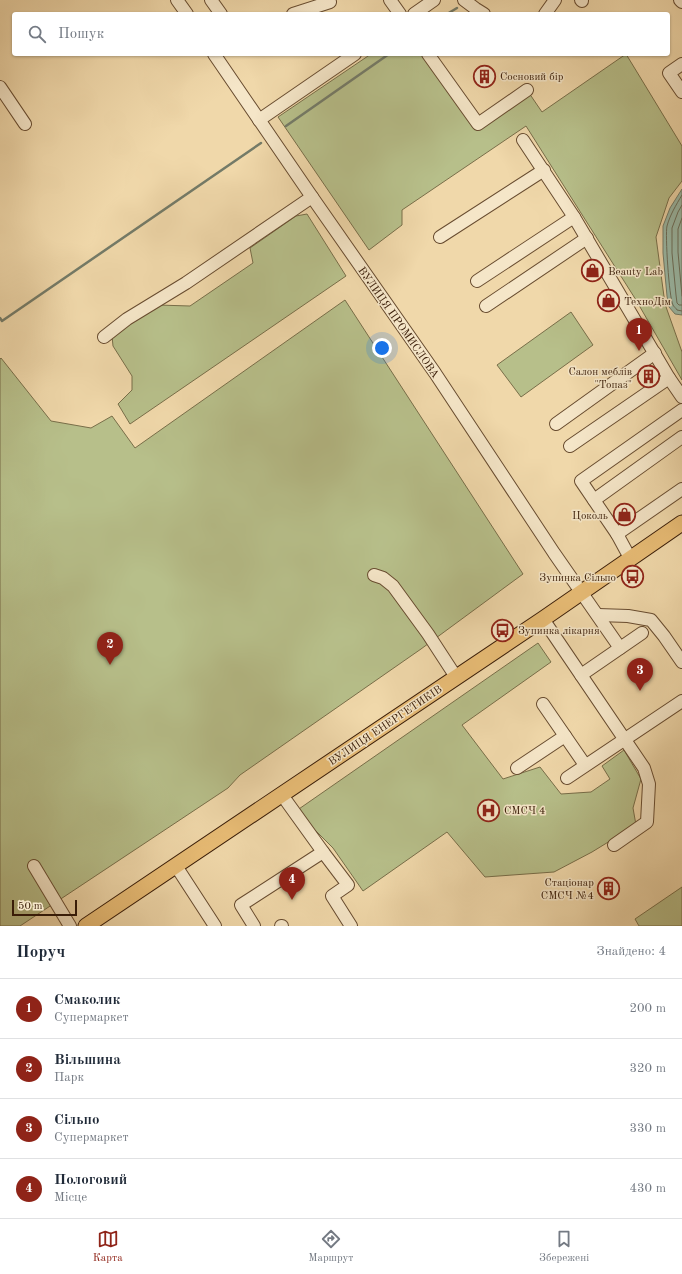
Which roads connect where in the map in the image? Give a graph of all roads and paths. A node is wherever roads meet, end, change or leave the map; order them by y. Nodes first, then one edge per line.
1 (177, 0) edge
2 (211, 0) edge
3 (390, 0) edge
4 (434, 0) edge
5 (464, 0) edge
6 (555, 0) edge
7 (330, 2) dead end
8 (186, 12) edge
9 (220, 12) edge
10 (299, 12) edge
11 (399, 12) edge
12 (417, 12) edge
13 (481, 12) edge
14 (546, 12) edge
15 (215, 56) edge
16 (352, 56) edge
17 (429, 56) edge
18 (682, 64) edge
19 (0, 87) edge
20 (527, 90) dead end
21 (682, 92) edge
22 (259, 120) junction
23 (26, 124) dead end
24 (523, 140) dead end
25 (544, 170) junction
26 (312, 197) junction
27 (574, 217) junction
28 (440, 237) dead end
29 (587, 238) junction
30 (477, 281) dead end
31 (486, 306) dead end
32 (104, 337) dead end
33 (655, 352) junction
34 (669, 378) junction
35 (682, 397) edge
36 (682, 410) edge
37 (556, 424) dead end
38 (682, 437) edge
39 (570, 446) dead end
40 (682, 489) edge
41 (594, 500) junction
42 (682, 523) edge
43 (617, 534) junction
44 (630, 558) junction
45 (374, 575) dead end
46 (582, 592) junction
47 (598, 615) junction
48 (543, 619) junction
49 (642, 633) dead end
50 (620, 648) junction
51 (682, 662) edge
52 (581, 675) junction
53 (456, 677) junction
54 (682, 701) edge
55 (543, 704) dead end
56 (565, 736) junction
57 (624, 739) junction
58 (585, 765) junction
59 (517, 768) dead end
60 (567, 778) dead end
61 (282, 794) junction
62 (614, 846) dead end
63 (323, 852) junction
64 (34, 866) dead end
65 (176, 866) junction
66 (70, 926) edge
67 (86, 926) edge
68 (215, 926) edge
69 (254, 926) edge
70 (351, 926) edge

1 - 8 street
2 - 9 street
3 - 11 street
4 - 12 street
5 - 13 street
6 - 14 street
7 - 10 street
15 - 22 street, ВУЛИЦЯ ПРОМИСЛОВА
16 - 22 street
17 - 20 street
18 - 21 street
19 - 23 street
22 - 26 street, ВУЛИЦЯ ПРОМИСЛОВА
24 - 25 street
25 - 27 street
25 - 28 street
26 - 32 street
26 - 46 street, ВУЛИЦЯ ПРОМИСЛОВА
27 - 29 street
27 - 30 street
29 - 31 street
29 - 33 street
33 - 34 street
33 - 37 street
34 - 35 street
34 - 39 street
36 - 41 street
38 - 41 street
40 - 43 street
41 - 43 street
42 - 44 main road, ВУЛИЦЯ ЕНЕРГЕТИКІВ
43 - 44 street
44 - 46 main road, ВУЛИЦЯ ЕНЕРГЕТИКІВ
45 - 53 street
46 - 47 street, ВУЛИЦЯ ПРОМИСЛОВА
46 - 48 main road, ВУЛИЦЯ ЕНЕРГЕТИКІВ
47 - 50 street, ВУЛИЦЯ ПРОМИСЛОВА
47 - 51 street
48 - 52 street
48 - 53 main road, ВУЛИЦЯ ЕНЕРГЕТИКІВ
49 - 50 street
50 - 52 street
52 - 57 street
53 - 61 main road, ВУЛИЦЯ ЕНЕРГЕТИКІВ
54 - 57 street
55 - 56 street
56 - 58 street
56 - 59 street
57 - 58 street
57 - 62 street
58 - 60 street
61 - 63 street
61 - 65 main road, ВУЛИЦЯ ЕНЕРГЕТИКІВ
63 - 69 street
63 - 70 street
64 - 66 street
65 - 67 main road, ВУЛИЦЯ ЕНЕРГЕТИКІВ
65 - 68 street

